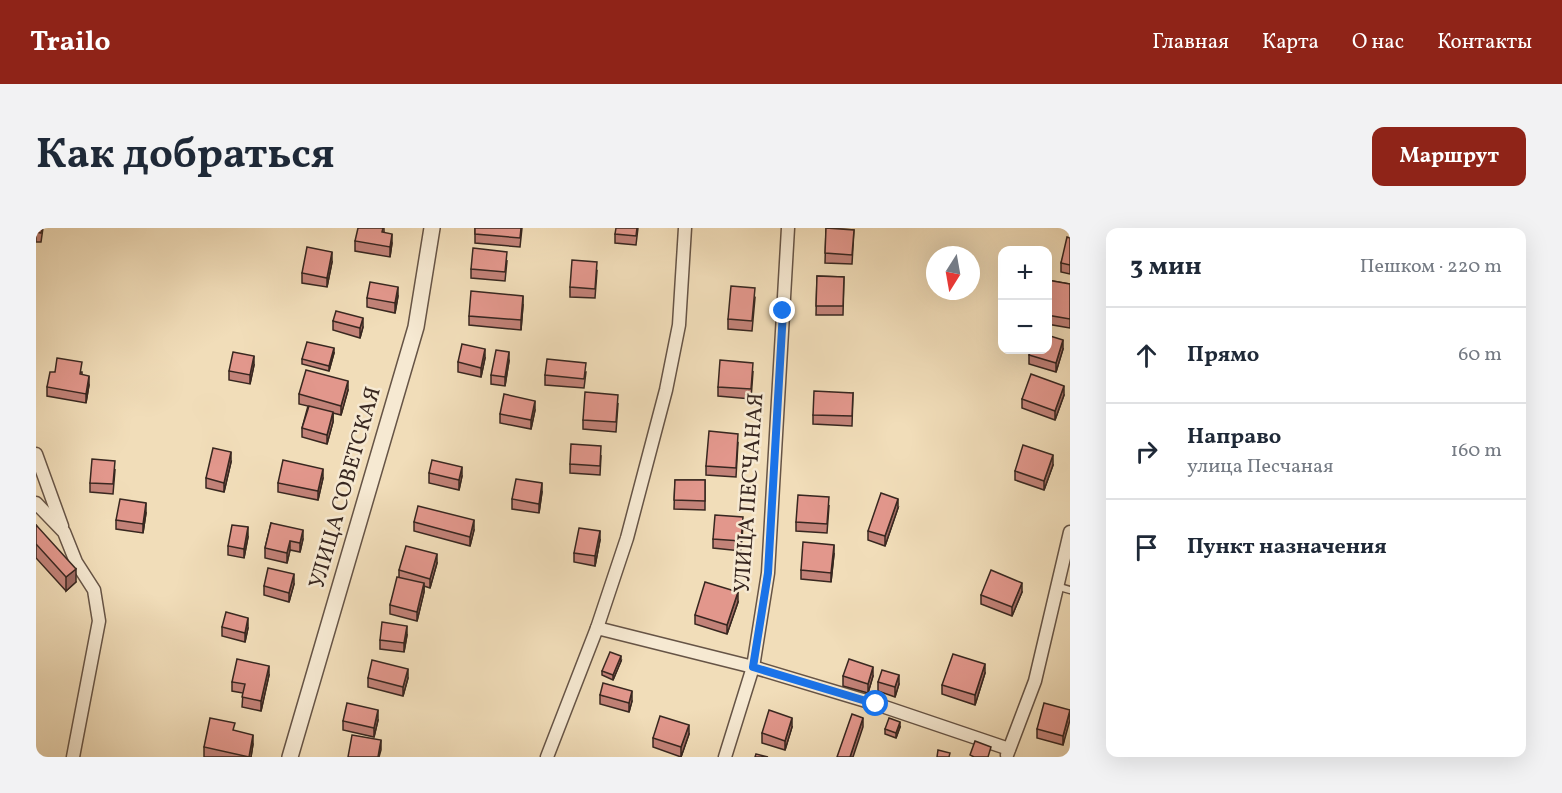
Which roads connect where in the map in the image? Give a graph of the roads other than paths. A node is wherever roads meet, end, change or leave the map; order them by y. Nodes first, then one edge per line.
1 (432, 228) edge
2 (686, 228) edge
3 (788, 228) edge
4 (36, 454) edge
5 (36, 503) edge
6 (64, 532) junction
7 (1070, 532) edge
8 (1056, 586) junction
9 (1070, 590) edge
10 (597, 628) junction
11 (753, 667) junction
12 (1008, 753) edge
13 (73, 757) edge
14 (290, 757) edge
15 (547, 757) edge
16 (726, 757) edge

1 - 14 street, УЛИЦА СОВЕТСКАЯ
2 - 10 street
3 - 11 street, УЛИЦА ПЕСЧАНАЯ
4 - 6 street
5 - 6 street
6 - 13 street
7 - 8 street
8 - 9 lane
8 - 12 street
10 - 11 street
10 - 15 street
11 - 12 street
11 - 16 street, УЛИЦА ПЕСЧАНАЯ

